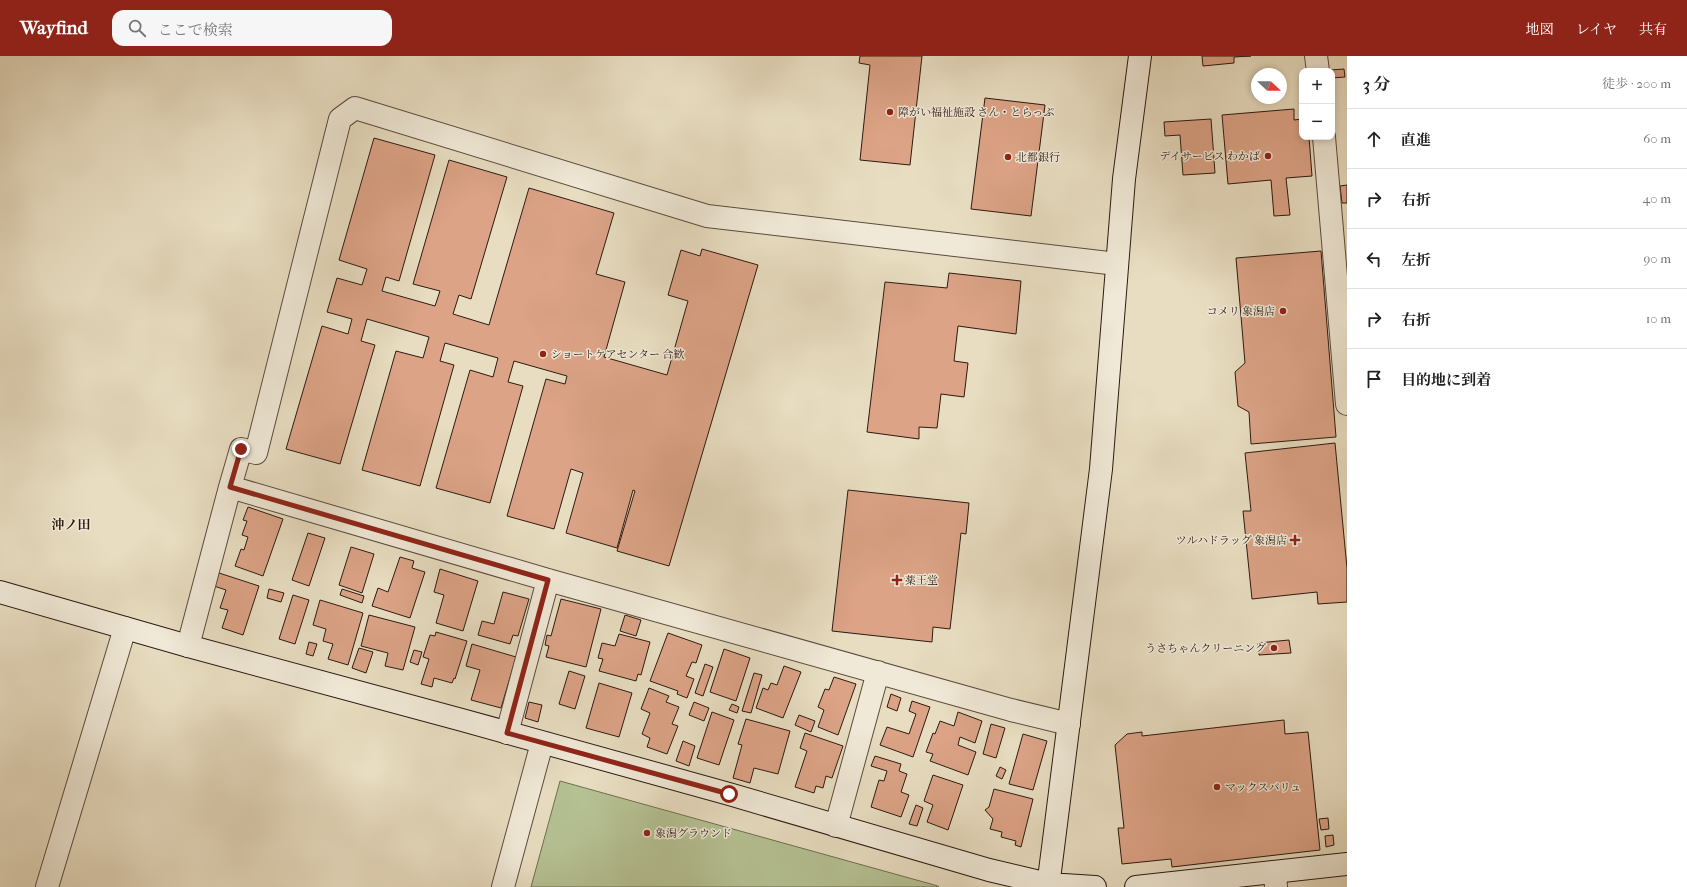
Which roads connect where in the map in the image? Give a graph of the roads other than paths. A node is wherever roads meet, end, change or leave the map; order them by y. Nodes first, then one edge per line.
1 (1140, 56) edge
2 (1316, 56) edge
3 (1318, 68) edge
4 (1324, 140) edge
5 (1117, 264) junction
6 (1347, 404) edge
7 (230, 487) junction
8 (548, 580) junction
9 (0, 592) edge
10 (125, 628) junction
11 (188, 646) junction
12 (878, 672) junction
13 (1068, 724) junction
14 (507, 733) junction
15 (542, 743) junction
16 (836, 826) junction
17 (1347, 864) edge
18 (1275, 879) edge
19 (1048, 886) edge
20 (47, 887) edge
21 (503, 887) edge
22 (1095, 887) edge
23 (1136, 887) edge

1 - 5 street
2 - 3 street
4 - 6 street
5 - 7 street
5 - 13 street
7 - 8 street
7 - 11 street
8 - 12 street
8 - 14 street
9 - 10 street
10 - 11 street
10 - 20 street
11 - 14 street
12 - 13 street
12 - 16 street
13 - 19 street
14 - 15 street
15 - 16 street
15 - 21 street
16 - 19 street
17 - 18 street
18 - 23 street
19 - 22 street

